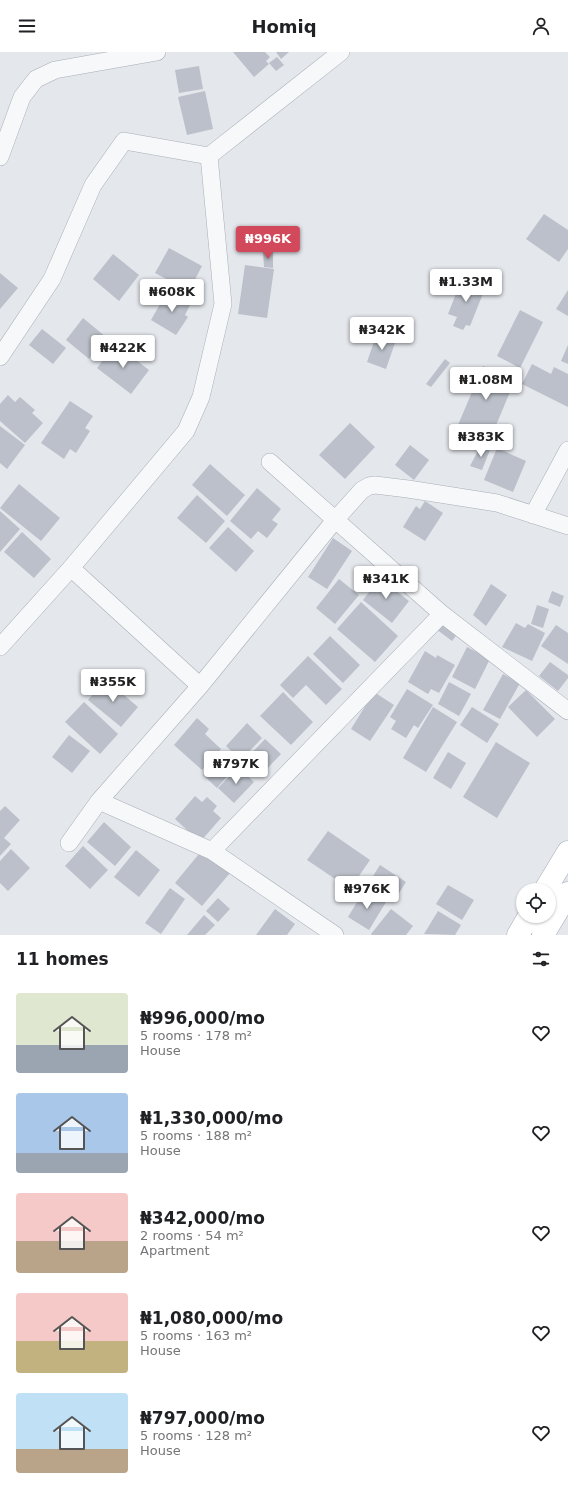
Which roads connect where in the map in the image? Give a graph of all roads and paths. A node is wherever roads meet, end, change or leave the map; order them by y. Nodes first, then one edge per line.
1 (158, 52) edge
2 (341, 52) edge
3 (209, 156) junction
4 (0, 157) edge
5 (0, 357) edge
6 (568, 450) edge
7 (270, 462) dead end
8 (533, 515) junction
9 (336, 520) junction
10 (568, 526) edge
11 (71, 568) junction
12 (442, 614) junction
13 (2, 639) edge
14 (200, 686) junction
15 (568, 711) edge
16 (99, 801) junction
17 (69, 843) dead end
18 (212, 851) junction
19 (568, 852) edge
20 (549, 883) edge
21 (568, 894) edge
22 (525, 923) edge
23 (335, 935) edge
24 (518, 935) edge
25 (543, 935) edge

1 - 4 street
2 - 3 street
3 - 5 street
3 - 11 street
6 - 8 street
7 - 9 street
8 - 9 street
8 - 10 street
9 - 12 street
9 - 14 street
11 - 13 street
11 - 14 street
12 - 15 street
12 - 18 street
14 - 16 street
16 - 17 street
16 - 18 street
18 - 23 street
19 - 20 main road
21 - 25 main road
22 - 24 main road

